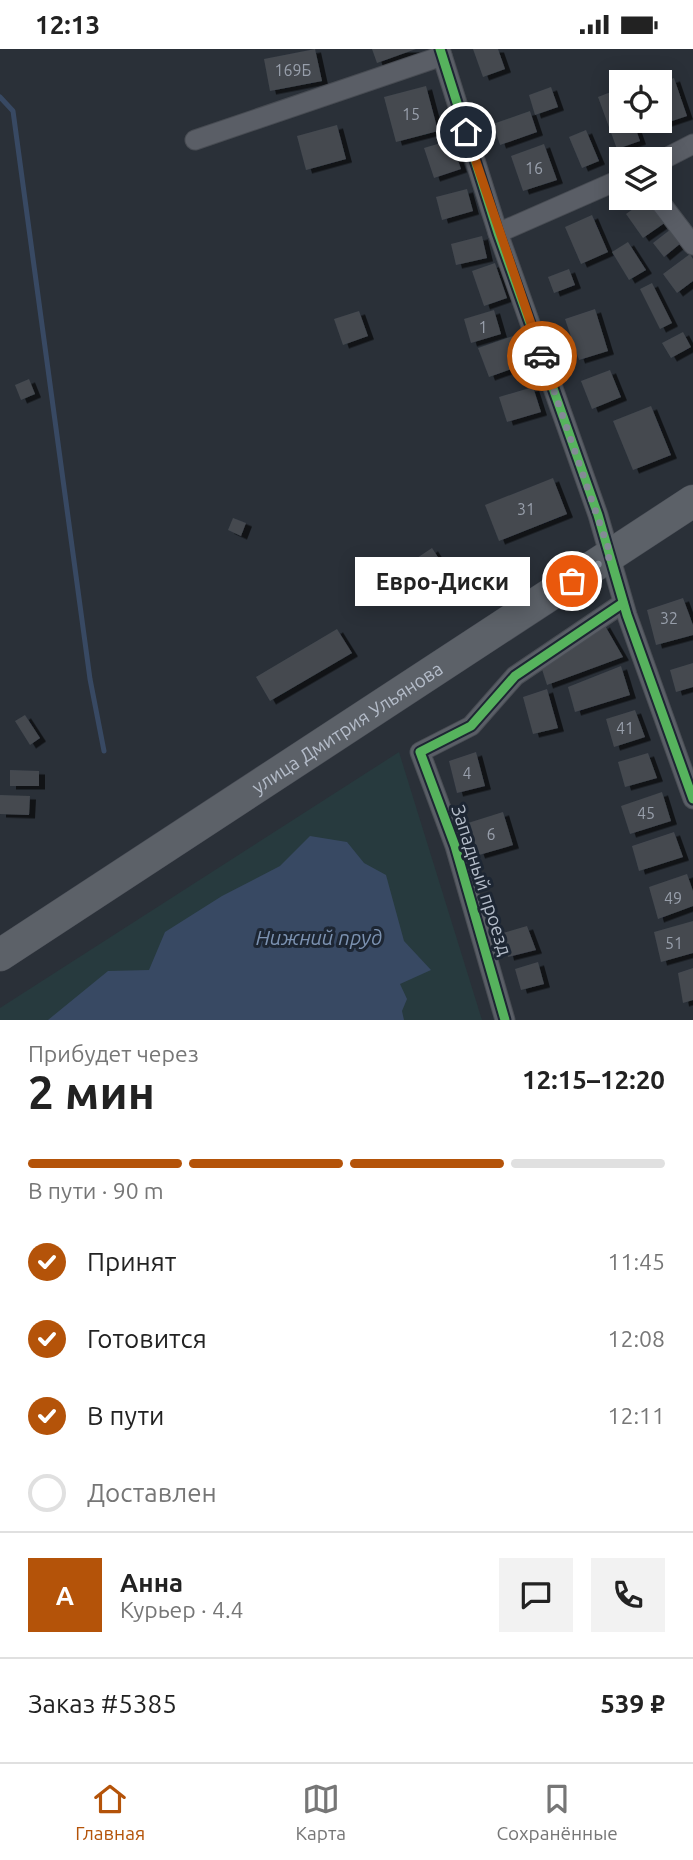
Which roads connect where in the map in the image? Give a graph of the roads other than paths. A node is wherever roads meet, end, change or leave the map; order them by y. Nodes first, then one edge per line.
1 (441, 53) edge
2 (195, 140) dead end
3 (693, 144) edge
4 (672, 154) edge
5 (609, 184) edge
6 (666, 210) edge
7 (498, 233) junction
8 (693, 245) edge
9 (693, 501) edge
10 (611, 556) junction
11 (625, 609) junction
12 (693, 799) edge
13 (0, 955) edge
14 (506, 1020) edge

1 - 2 street
1 - 7 street
3 - 4 street
5 - 7 street
6 - 8 street
7 - 10 street
9 - 10 main road, улица Дмитрия Ульянова
10 - 11 street
10 - 13 main road, улица Дмитрия Ульянова
11 - 12 street
11 - 14 street, Западный проезд

